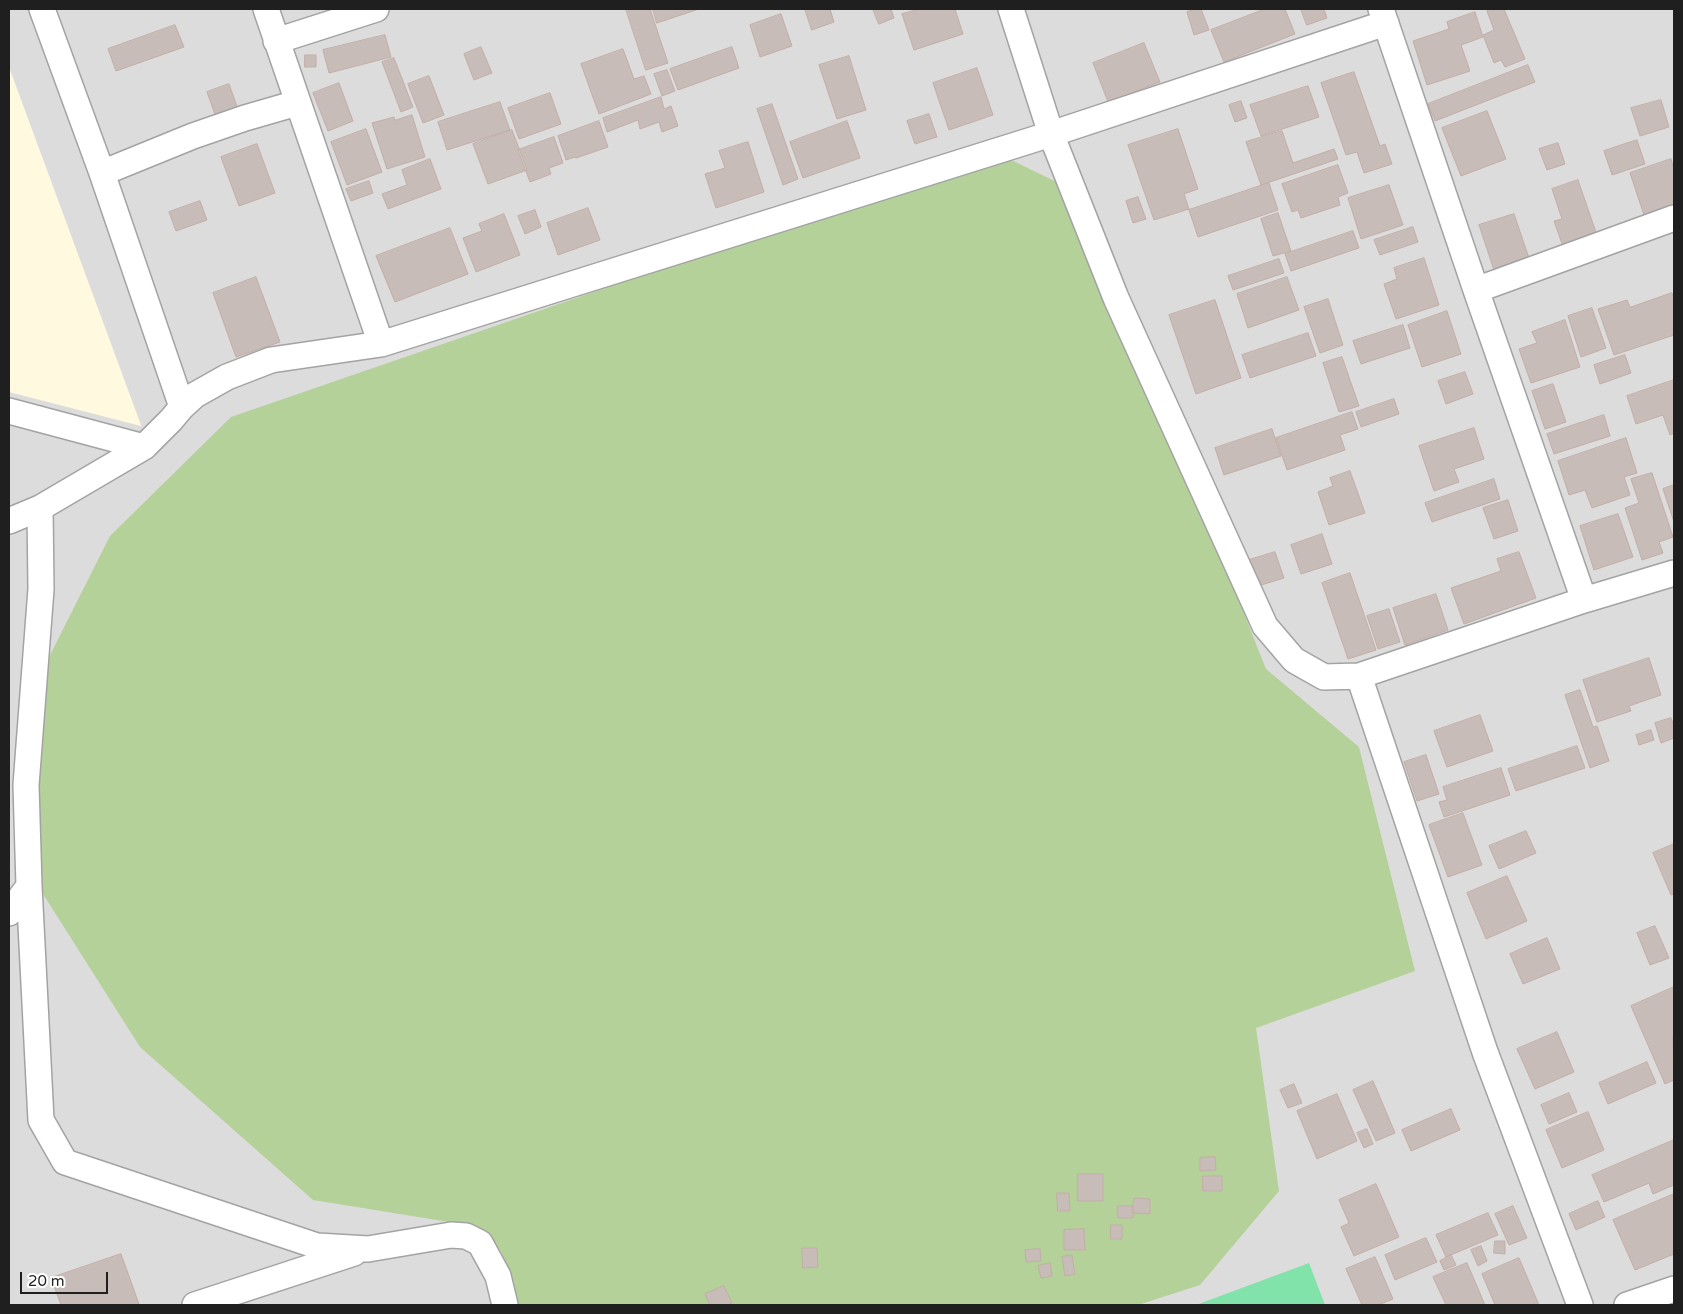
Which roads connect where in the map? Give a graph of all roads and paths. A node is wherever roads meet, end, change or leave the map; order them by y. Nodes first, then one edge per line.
1 (42, 9) edge
2 (266, 9) edge
3 (376, 9) edge
4 (1011, 9) edge
5 (1384, 16) edge
6 (276, 41) junction
7 (297, 103) junction
8 (1051, 134) junction
9 (102, 173) junction
10 (1674, 218) edge
11 (1476, 290) junction
12 (381, 344) junction
13 (182, 407) junction
14 (9, 410) edge
15 (144, 447) junction
16 (40, 508) junction
17 (9, 521) edge
18 (1674, 573) edge
19 (1584, 600) junction
20 (1359, 676) junction
21 (28, 886) junction
22 (9, 913) edge
23 (368, 1249) junction
24 (1674, 1289) edge
25 (195, 1305) edge
26 (505, 1305) edge
27 (1580, 1305) edge
28 (1627, 1305) edge

1 - 9 street
2 - 6 street
3 - 6 street
4 - 8 street
5 - 8 street
5 - 11 street
6 - 7 street
7 - 9 street
7 - 12 street
8 - 12 street
8 - 20 street
9 - 13 street
10 - 11 street
11 - 19 street
12 - 13 street
13 - 15 street
14 - 15 street
15 - 16 street
16 - 17 street
16 - 21 street
18 - 19 street
19 - 20 street
20 - 27 street
21 - 22 street
21 - 23 street
23 - 25 street
23 - 26 street
24 - 28 street

